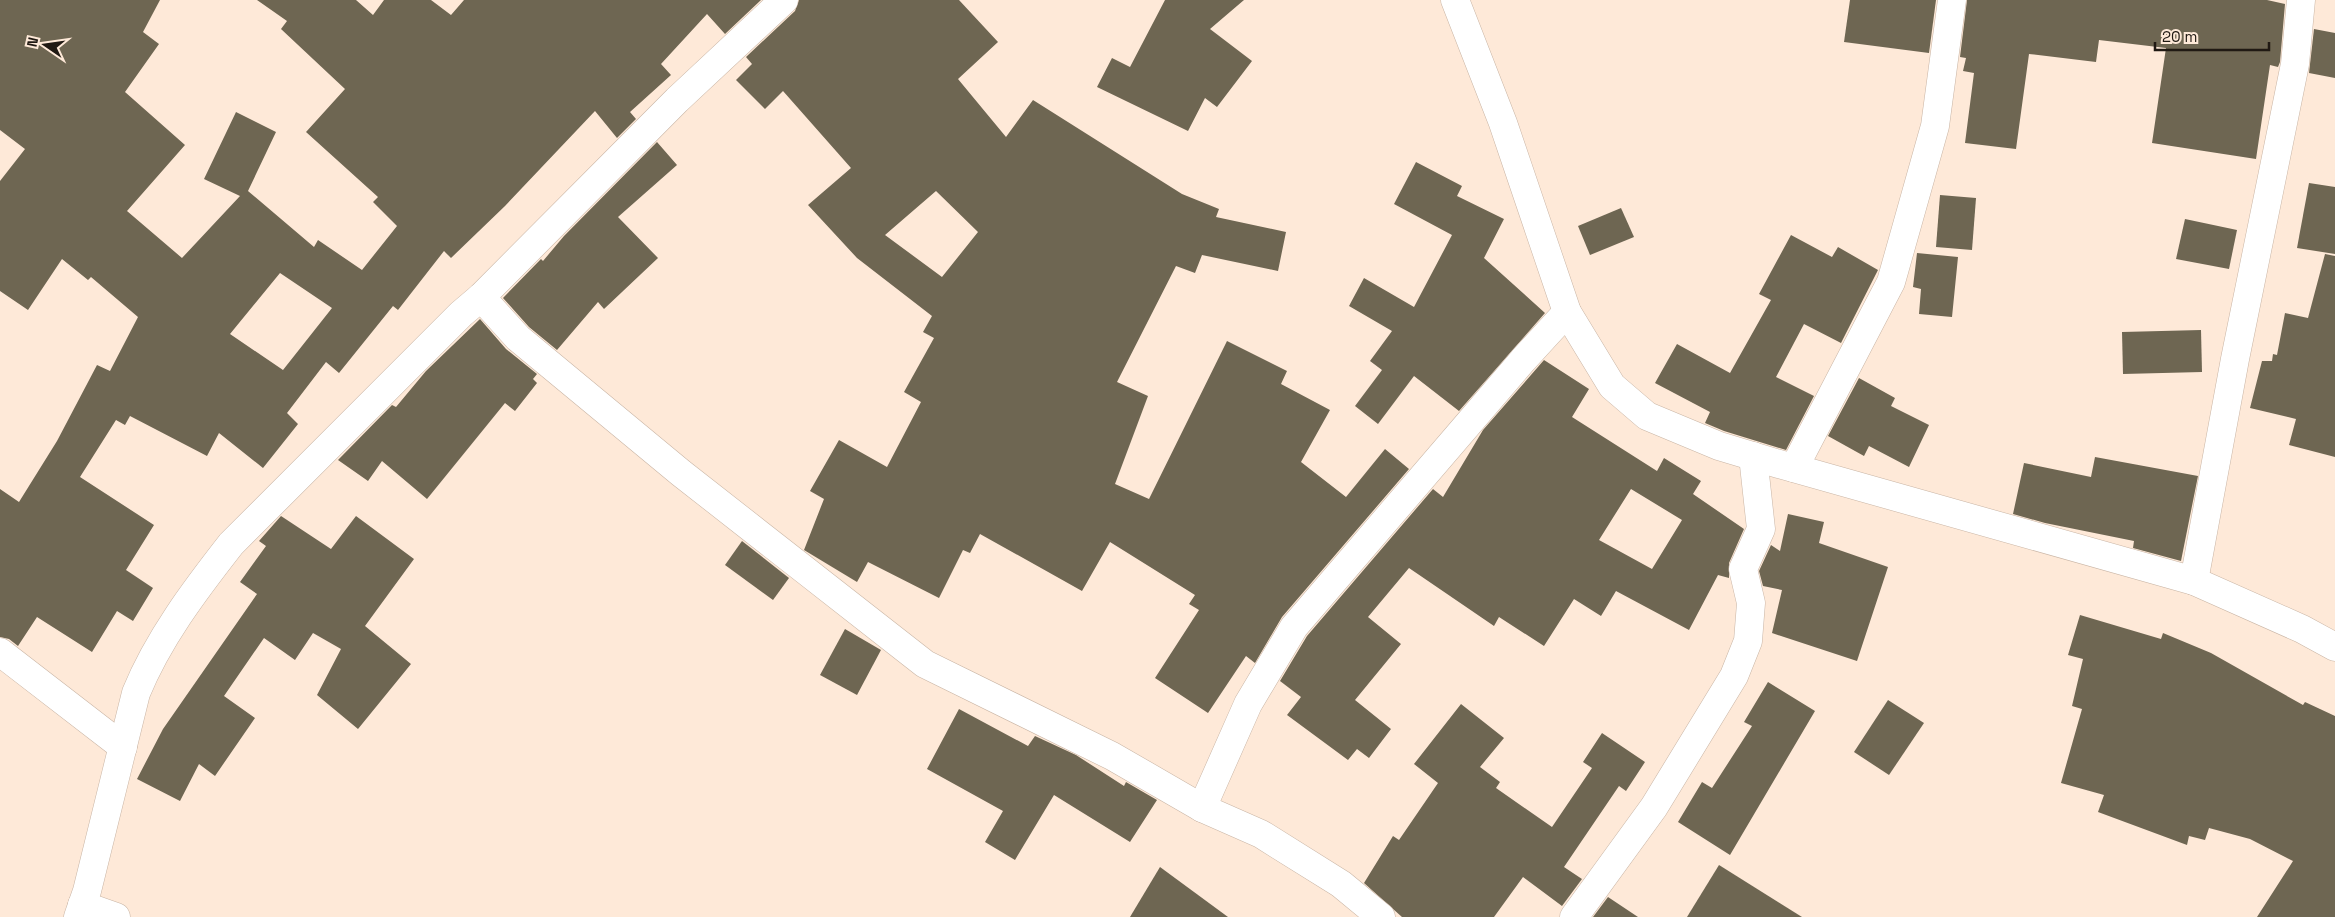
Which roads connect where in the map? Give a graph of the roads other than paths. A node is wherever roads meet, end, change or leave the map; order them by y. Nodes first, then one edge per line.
1 (784, 0) edge
2 (1455, 0) edge
3 (1952, 0) edge
4 (2301, 0) edge
5 (481, 297) junction
6 (1567, 312) junction
7 (1752, 456) junction
8 (1794, 468) junction
9 (2194, 581) junction
10 (2335, 647) edge
11 (0, 652) edge
12 (122, 747) junction
13 (1202, 808) junction
14 (80, 911) edge
15 (116, 917) edge
16 (1381, 917) edge
17 (1574, 917) edge

1 - 5 street
2 - 6 street
3 - 8 street
4 - 9 street
5 - 12 street
5 - 13 street
6 - 7 street
6 - 13 street
7 - 8 street
7 - 17 street
8 - 9 street
9 - 10 street
11 - 12 street
12 - 14 street
13 - 16 street
14 - 15 street

